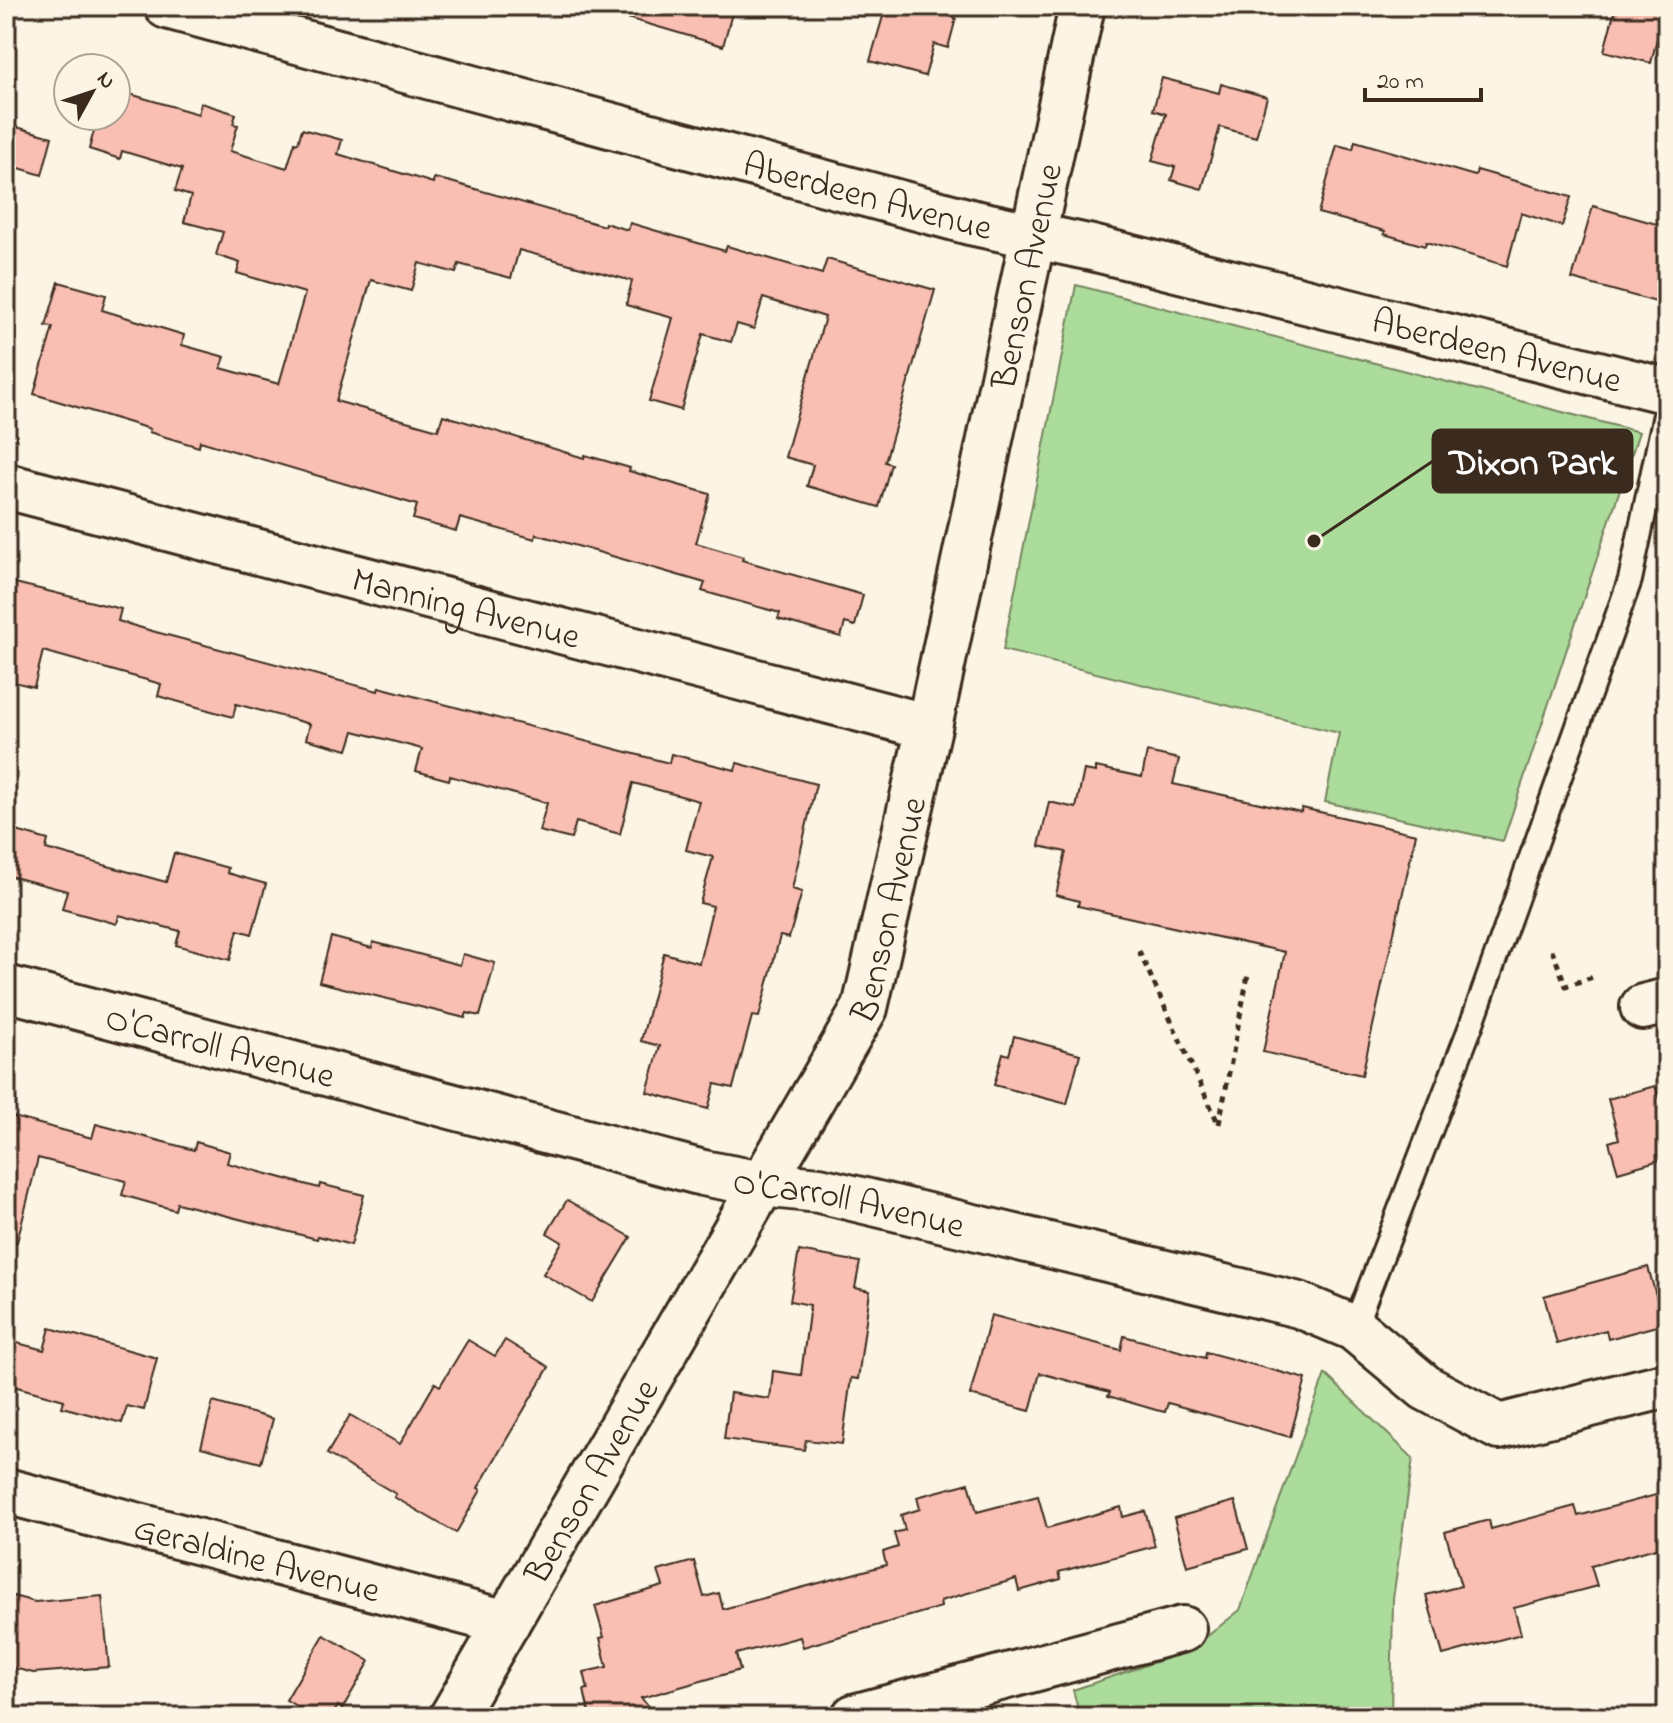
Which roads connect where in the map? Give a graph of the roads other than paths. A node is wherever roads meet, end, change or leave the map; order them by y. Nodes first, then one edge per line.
1 (167, 6) edge
2 (1082, 6) edge
3 (1033, 237) junction
4 (1667, 391) edge
5 (1667, 405) edge
6 (6, 486) edge
7 (929, 727) junction
8 (6, 988) edge
9 (762, 1184) junction
10 (1354, 1328) junction
11 (1667, 1385) edge
12 (6, 1491) edge
13 (507, 1623) junction
14 (1183, 1629) dead end
15 (452, 1717) edge
16 (854, 1717) edge

1 - 3 street, Aberdeen Avenue
2 - 3 street, Benson Avenue
3 - 4 street, Aberdeen Avenue
3 - 7 street, Benson Avenue
5 - 10 lane
6 - 7 street, Manning Avenue
7 - 9 street, Benson Avenue
8 - 9 street, O'Carroll Avenue
9 - 10 street, O'Carroll Avenue
9 - 13 street, Benson Avenue
10 - 11 street, O'Carroll Avenue
12 - 13 street, Geraldine Avenue
13 - 15 street, Benson Avenue
14 - 16 street

